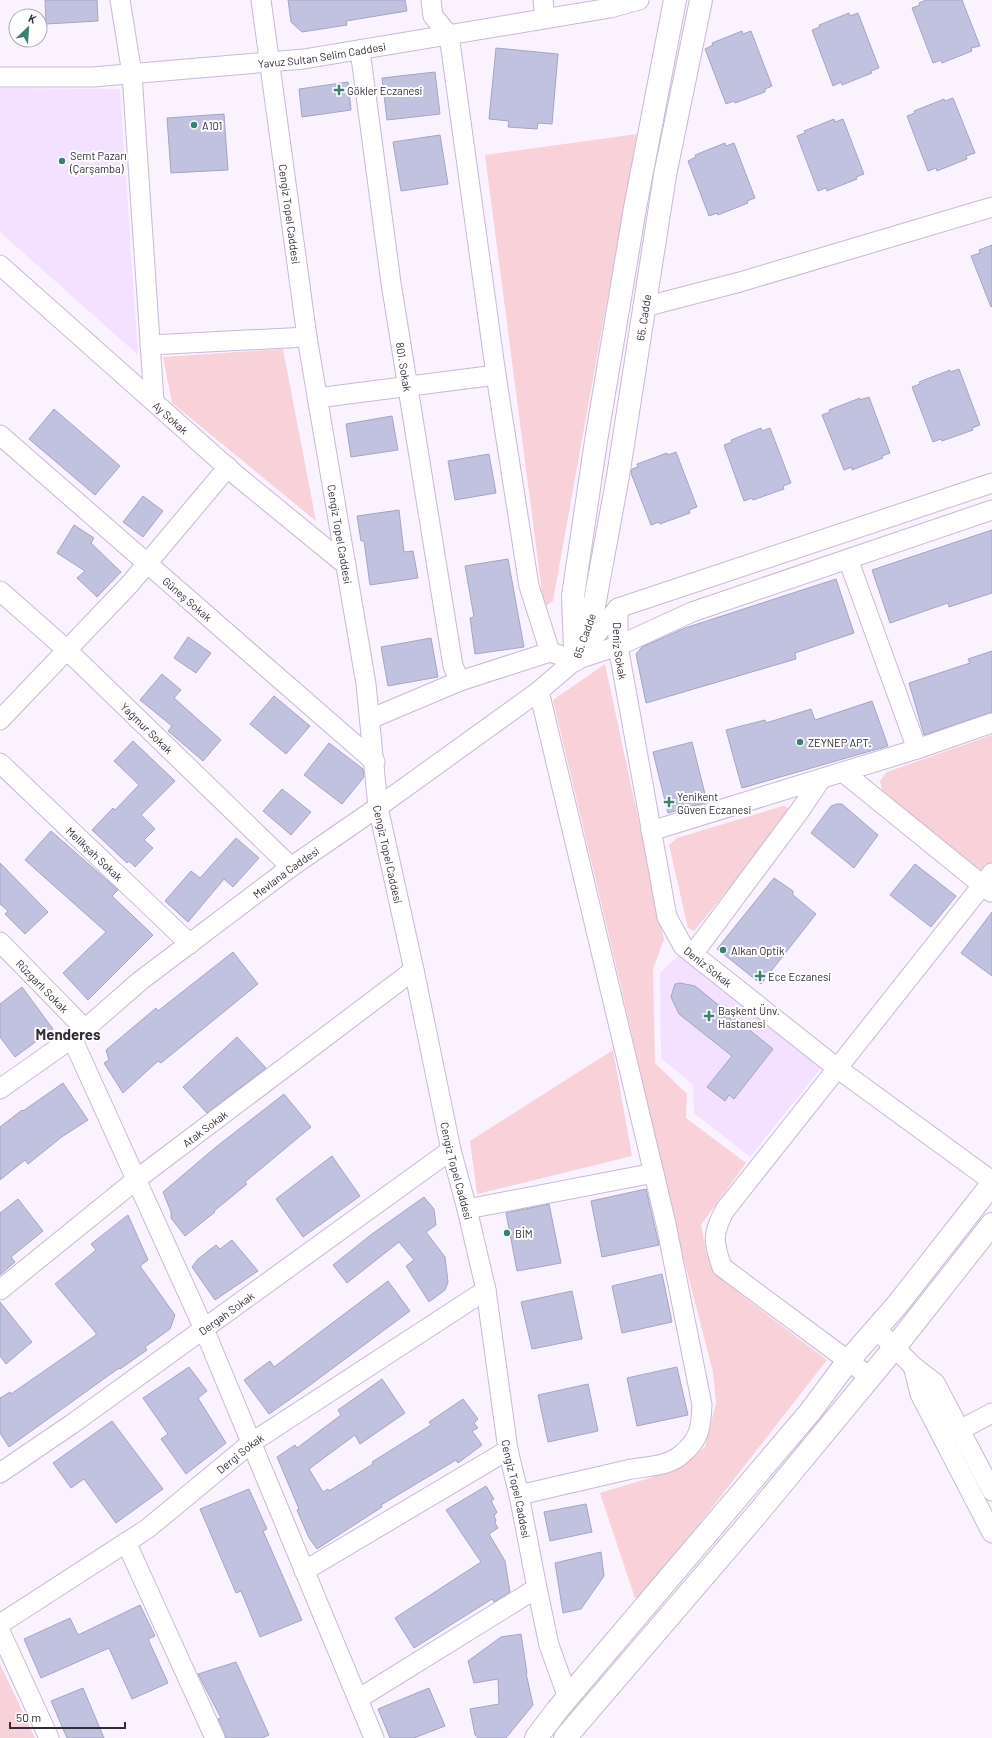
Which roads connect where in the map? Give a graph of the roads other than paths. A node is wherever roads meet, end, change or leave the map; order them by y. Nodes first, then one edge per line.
1 (120, 0) edge
2 (261, 0) edge
3 (431, 0) edge
4 (640, 0) edge
5 (675, 0) edge
6 (701, 0) edge
7 (544, 9) edge
8 (449, 35) junction
9 (360, 50) junction
10 (270, 62) junction
11 (132, 74) junction
12 (0, 77) edge
13 (992, 207) edge
14 (0, 265) edge
15 (644, 307) junction
16 (307, 337) junction
17 (150, 345) junction
18 (496, 375) junction
19 (407, 387) junction
20 (318, 398) junction
21 (154, 401) junction
22 (0, 435) edge
23 (228, 467) junction
24 (992, 483) edge
25 (992, 510) edge
26 (848, 559) junction
27 (146, 564) junction
28 (346, 566) junction
29 (0, 591) edge
30 (618, 608) junction
31 (618, 646) junction
32 (67, 650) junction
33 (550, 652) junction
34 (575, 660) junction
35 (460, 681) junction
36 (539, 692) junction
37 (370, 719) junction
38 (0, 720) edge
39 (992, 723) edge
40 (917, 750) junction
41 (374, 762) junction
42 (0, 763) edge
43 (843, 772) junction
44 (821, 779) junction
45 (378, 807) junction
46 (651, 831) junction
47 (291, 867) junction
48 (989, 883) edge
49 (0, 942) edge
50 (190, 944) junction
51 (693, 954) junction
52 (414, 970) junction
53 (78, 1034) junction
54 (837, 1068) junction
55 (0, 1090) edge
56 (451, 1150) junction
57 (654, 1173) junction
58 (137, 1179) junction
59 (992, 1181) edge
60 (992, 1184) edge
61 (467, 1209) junction
62 (992, 1224) edge
63 (0, 1290) edge
64 (486, 1290) junction
65 (204, 1329) junction
66 (876, 1329) junction
67 (895, 1347) junction
68 (848, 1361) junction
69 (913, 1366) junction
70 (870, 1377) junction
71 (992, 1413) edge
72 (960, 1430) junction
73 (251, 1443) junction
74 (508, 1450) junction
75 (0, 1473) edge
76 (992, 1492) edge
77 (519, 1495) junction
78 (992, 1534) edge
79 (126, 1542) junction
80 (304, 1571) junction
81 (537, 1588) junction
82 (0, 1624) edge
83 (0, 1631) edge
84 (568, 1698) junction
85 (358, 1699) junction
86 (594, 1704) junction
87 (570, 1732) edge
88 (49, 1738) edge
89 (215, 1738) edge
90 (374, 1738) edge
91 (536, 1738) edge

1 - 11 street
2 - 10 street, Cengiz Topel Caddesi
3 - 8 street
4 - 7 street, Yavuz Sultan Selim Caddesi
5 - 34 main road, 65. Cadde
6 - 15 main road, 65. Cadde
7 - 8 street, Yavuz Sultan Selim Caddesi
8 - 9 street, Yavuz Sultan Selim Caddesi
8 - 18 street
9 - 10 street, Yavuz Sultan Selim Caddesi
9 - 19 street, 801. Sokak
10 - 11 street, Yavuz Sultan Selim Caddesi
10 - 16 street, Cengiz Topel Caddesi
11 - 12 street, Yavuz Sultan Selim Caddesi
11 - 17 street
13 - 15 street
14 - 21 street, Ay Sokak
15 - 34 main road, 65. Cadde
16 - 17 street
16 - 20 street, Cengiz Topel Caddesi
17 - 21 street
18 - 19 street
18 - 33 street
19 - 20 street
19 - 35 street, 801. Sokak
20 - 28 street, Cengiz Topel Caddesi
21 - 23 street, Ay Sokak
22 - 27 street, Güneş Sokak
23 - 27 street
23 - 28 street, Ay Sokak
24 - 30 street
25 - 26 street
26 - 31 street
26 - 40 street
27 - 32 street
27 - 41 street, Güneş Sokak
28 - 37 street, Cengiz Topel Caddesi
29 - 32 street, Yağmur Sokak
30 - 31 street, Deniz Sokak
30 - 34 street
31 - 34 street
31 - 46 street, Deniz Sokak
32 - 38 street
32 - 47 street, Yağmur Sokak
33 - 34 street
33 - 35 street
34 - 36 street, Mevlana Caddesi
35 - 37 street
36 - 45 street, Mevlana Caddesi
36 - 57 street
37 - 41 street, Cengiz Topel Caddesi
39 - 40 street
40 - 43 street
41 - 45 street, Cengiz Topel Caddesi
42 - 50 street, Melikşah Sokak
43 - 44 street
43 - 48 street
44 - 46 street
44 - 51 street
45 - 47 street, Mevlana Caddesi
45 - 52 street, Cengiz Topel Caddesi
46 - 51 street, Deniz Sokak
47 - 50 street, Mevlana Caddesi
48 - 54 street
49 - 53 street, Rüzgarlı Sokak
50 - 53 street, Mevlana Caddesi
51 - 54 street, Deniz Sokak
52 - 56 street, Cengiz Topel Caddesi
52 - 58 street, Atak Sokak
53 - 55 street, Mevlana Caddesi
53 - 58 street, Rüzgarlı Sokak
54 - 59 street, Deniz Sokak
54 - 68 street
56 - 61 street, Cengiz Topel Caddesi
56 - 65 street, Dergah Sokak
57 - 61 street
57 - 77 street
58 - 63 street, Atak Sokak
58 - 65 street, Rüzgarlı Sokak
60 - 66 main road
61 - 64 street, Cengiz Topel Caddesi
62 - 67 main road
64 - 73 street, Dergi Sokak
64 - 74 street, Cengiz Topel Caddesi
65 - 73 street, Rüzgarlı Sokak
65 - 75 street, Dergah Sokak
66 - 67 street
66 - 68 main road
67 - 69 street
67 - 70 main road
68 - 70 street
68 - 84 main road
69 - 72 street
69 - 78 street
70 - 86 main road
71 - 72 street
72 - 76 street
73 - 79 street, Dergi Sokak
73 - 80 street, Rüzgarlı Sokak
74 - 77 street, Cengiz Topel Caddesi
74 - 80 street
77 - 81 street, Cengiz Topel Caddesi
79 - 82 street, Dergi Sokak
79 - 89 street
80 - 85 street, Rüzgarlı Sokak
81 - 84 street, Cengiz Topel Caddesi
81 - 85 street
83 - 88 street
84 - 86 main road
84 - 87 main road
84 - 91 main road
85 - 90 street, Rüzgarlı Sokak
86 - 87 main road

